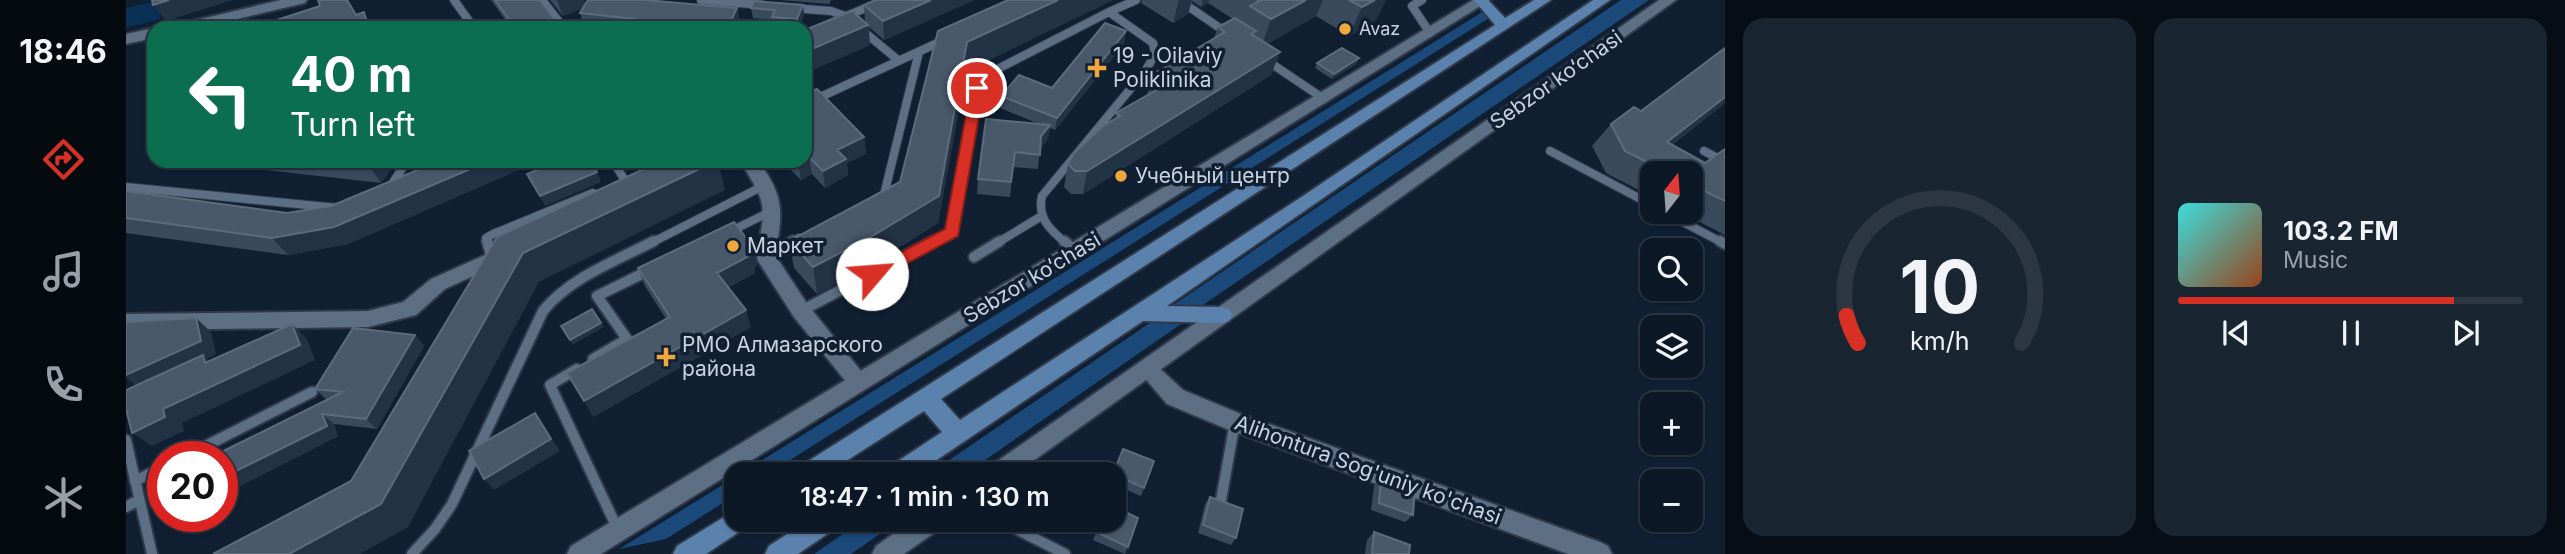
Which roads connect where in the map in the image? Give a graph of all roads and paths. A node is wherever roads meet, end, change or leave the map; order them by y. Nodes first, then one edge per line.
1 (300, 0) edge
2 (454, 0) edge
3 (542, 0) edge
4 (701, 0) edge
5 (885, 0) edge
6 (1136, 0) edge
7 (1179, 0) edge
8 (1422, 0) edge
9 (1544, 0) edge
10 (1603, 0) edge
11 (1669, 0) edge
12 (1482, 1) edge
13 (1109, 12) junction
14 (845, 16) junction
15 (210, 21) edge
16 (469, 21) edge
17 (558, 21) edge
18 (835, 21) edge
19 (1524, 29) junction
20 (1430, 33) junction
21 (147, 34) edge
22 (954, 35) edge
23 (126, 39) edge
24 (1235, 39) edge
25 (919, 52) junction
26 (1258, 54) edge
27 (898, 60) junction
28 (1324, 99) junction
29 (812, 101) edge
30 (1550, 151) dead end
31 (1704, 151) dead end
32 (1725, 162) edge
33 (402, 168) edge
34 (615, 168) edge
35 (755, 168) edge
36 (402, 181) edge
37 (768, 184) junction
38 (126, 187) edge
39 (390, 187) junction
40 (378, 192) edge
41 (624, 193) junction
42 (1640, 199) edge
43 (872, 201) edge
44 (353, 202) edge
45 (773, 210) junction
46 (1040, 217) junction
47 (1687, 224) edge
48 (551, 231) edge
49 (813, 232) edge
50 (714, 239) edge
51 (1725, 244) edge
52 (516, 247) edge
53 (1076, 251) junction
54 (765, 256) junction
55 (974, 257) dead end
56 (493, 258) junction
57 (667, 262) edge
58 (479, 282) edge
59 (801, 311) junction
60 (1140, 313) junction
61 (1222, 316) junction
62 (311, 319) junction
63 (126, 322) edge
64 (286, 331) edge
65 (1147, 369) junction
66 (859, 382) junction
67 (313, 392) edge
68 (925, 397) junction
69 (1235, 422) junction
70 (958, 434) junction
71 (126, 440) edge
72 (216, 441) edge
73 (825, 462) edge
74 (915, 462) edge
75 (1014, 462) edge
76 (147, 475) edge
77 (135, 481) junction
78 (139, 500) junction
79 (1221, 500) edge
80 (126, 507) edge
81 (724, 528) edge
82 (618, 530) junction
83 (813, 532) edge
84 (916, 532) edge
85 (1022, 532) edge
86 (794, 547) edge
87 (152, 554) edge
88 (412, 554) edge
89 (579, 554) edge
90 (685, 554) edge
91 (777, 554) edge
92 (884, 554) edge
93 (1065, 554) edge
94 (1600, 554) edge

1 - 15 street
2 - 16 lane
3 - 17 lane
4 - 14 lane
5 - 14 lane
6 - 13 lane
7 - 24 lane
8 - 20 lane
9 - 19 main road, Sebzor ko‘chasi
10 - 19 main road, Sebzor ko‘chasi
11 - 61 street, Sebzor ko‘chasi
12 - 19 main road
12 - 20 street, Sebzor ko‘chasi
13 - 46 lane
13 - 59 lane
14 - 18 lane
14 - 27 lane
19 - 60 main road, Sebzor ko‘chasi
19 - 68 main road, Sebzor ko‘chasi
20 - 28 street, Sebzor ko‘chasi
21 - 23 street
22 - 25 lane
25 - 27 lane
25 - 43 lane
26 - 28 lane
27 - 29 lane
28 - 53 street, Sebzor ko‘chasi
30 - 42 lane
31 - 32 lane
33 - 39 lane
34 - 41 lane
35 - 37 street
36 - 39 lane
37 - 45 street
37 - 88 lane
38 - 44 lane
39 - 40 lane
41 - 48 street
41 - 56 lane
45 - 50 lane
45 - 54 street
46 - 53 lane
46 - 55 lane
47 - 51 lane
49 - 54 lane
52 - 56 street
53 - 66 street, Sebzor ko‘chasi
54 - 59 street
56 - 58 lane
56 - 62 street
57 - 82 lane
59 - 66 street
60 - 61 main road
60 - 70 main road, Sebzor ko‘chasi
61 - 65 street, Sebzor ko‘chasi
62 - 63 street
62 - 64 lane
65 - 69 street, Alihontura Sog'uniy ko'chasi
65 - 75 street, Sebzor ko‘chasi
66 - 82 street, Sebzor ko‘chasi
67 - 72 lane
68 - 70 main road
68 - 73 main road, Sebzor ko‘chasi
69 - 79 lane
69 - 94 street, Alihontura Sog'uniy ko'chasi
70 - 74 main road, Sebzor ko‘chasi
71 - 77 lane
76 - 77 lane
77 - 78 lane
78 - 80 lane
78 - 87 lane
81 - 90 main road
82 - 89 street, Sebzor ko‘chasi
83 - 86 main road
84 - 92 street
85 - 93 lane
86 - 91 main road

